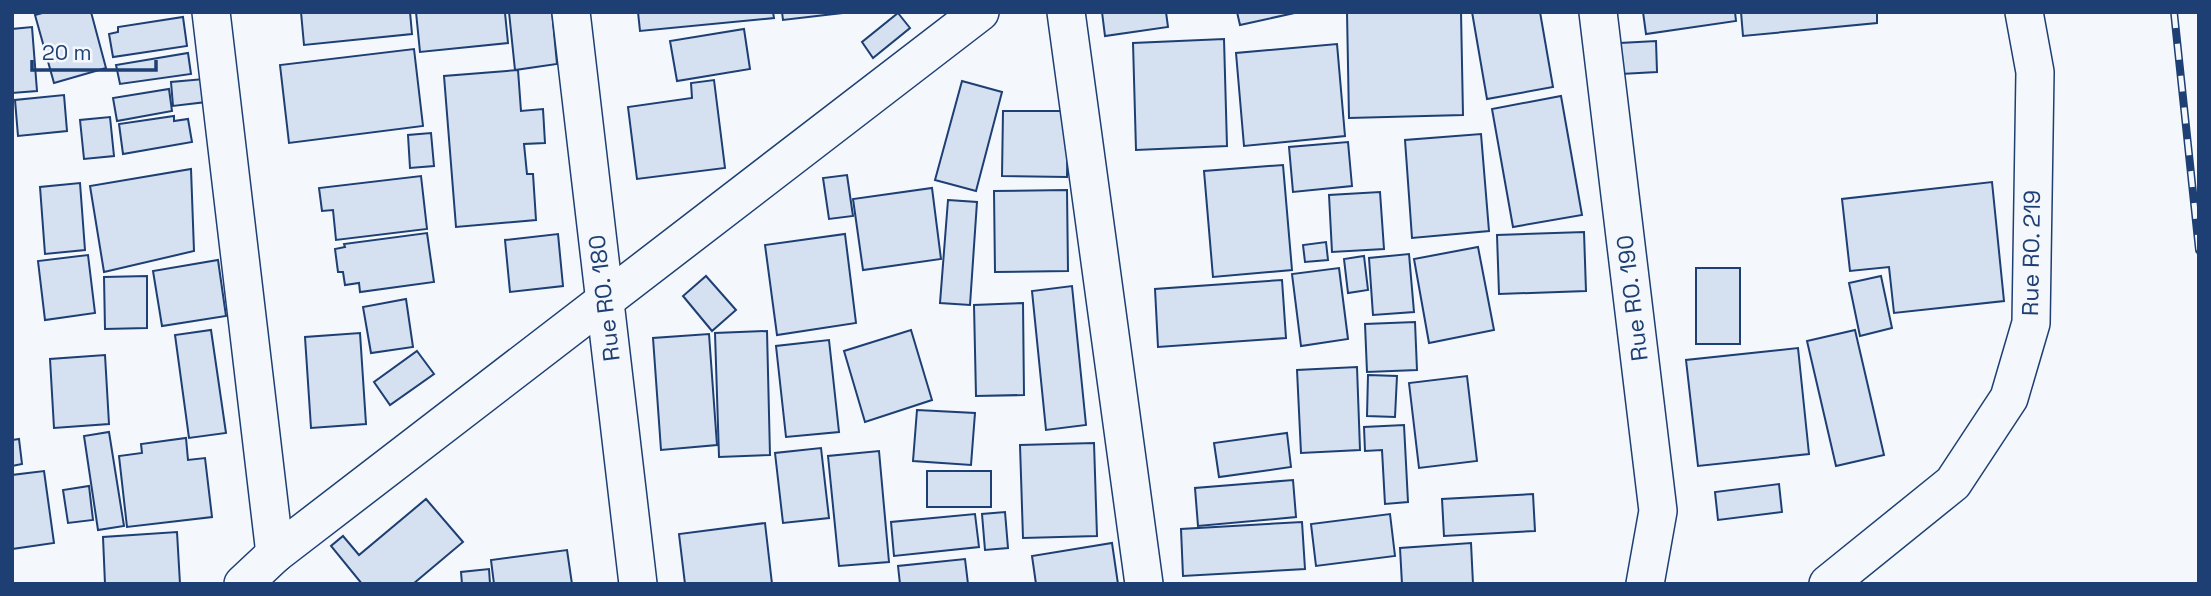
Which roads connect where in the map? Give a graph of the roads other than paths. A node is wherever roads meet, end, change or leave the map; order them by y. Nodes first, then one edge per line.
1 (211, 12) edge
2 (571, 12) edge
3 (980, 12) edge
4 (1066, 12) edge
5 (1598, 12) edge
6 (2024, 12) edge
7 (605, 301) junction
8 (275, 554) junction
9 (243, 584) edge
10 (638, 584) edge
11 (1144, 584) edge
12 (1645, 584) edge
13 (1828, 584) edge

1 - 8 street
2 - 7 street, Rue RO. 180
3 - 7 street
4 - 11 street
5 - 12 street, Rue RO. 190
6 - 13 street, Rue RO. 219
7 - 8 street
7 - 10 street, Rue RO. 180
8 - 9 street

